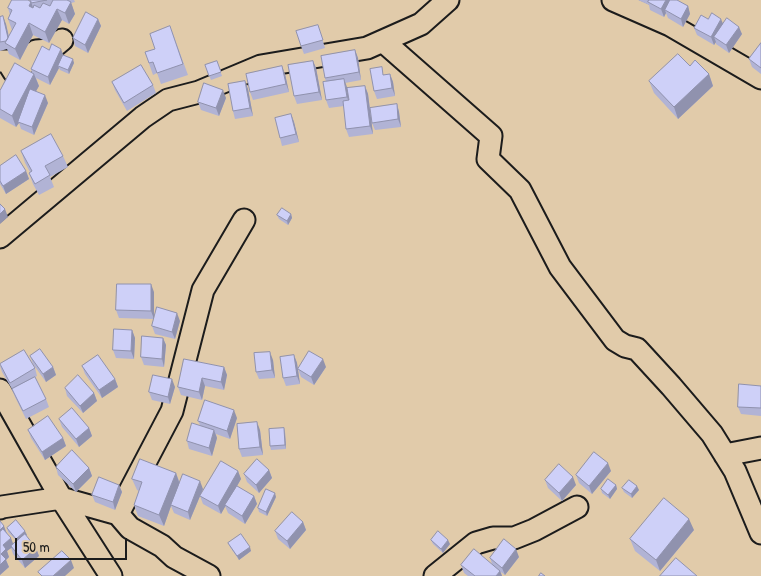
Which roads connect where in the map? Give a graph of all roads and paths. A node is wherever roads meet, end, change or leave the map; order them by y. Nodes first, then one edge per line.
1 (448, 0) edge
2 (613, 0) edge
3 (62, 40) dead end
4 (384, 42) junction
5 (0, 61) edge
6 (761, 78) edge
7 (244, 220) dead end
8 (0, 236) edge
9 (0, 390) edge
10 (761, 448) edge
11 (725, 455) junction
12 (61, 498) junction
13 (577, 507) dead end
14 (0, 508) edge
15 (118, 514) junction
16 (761, 533) edge
17 (111, 576) edge
18 (209, 576) edge
19 (435, 576) edge

1 - 4 street
2 - 6 street
3 - 5 street
4 - 8 street
4 - 11 street
7 - 15 street
9 - 12 street
10 - 11 street
11 - 16 street
12 - 14 street
12 - 15 street
12 - 17 street
13 - 19 street
15 - 18 street

